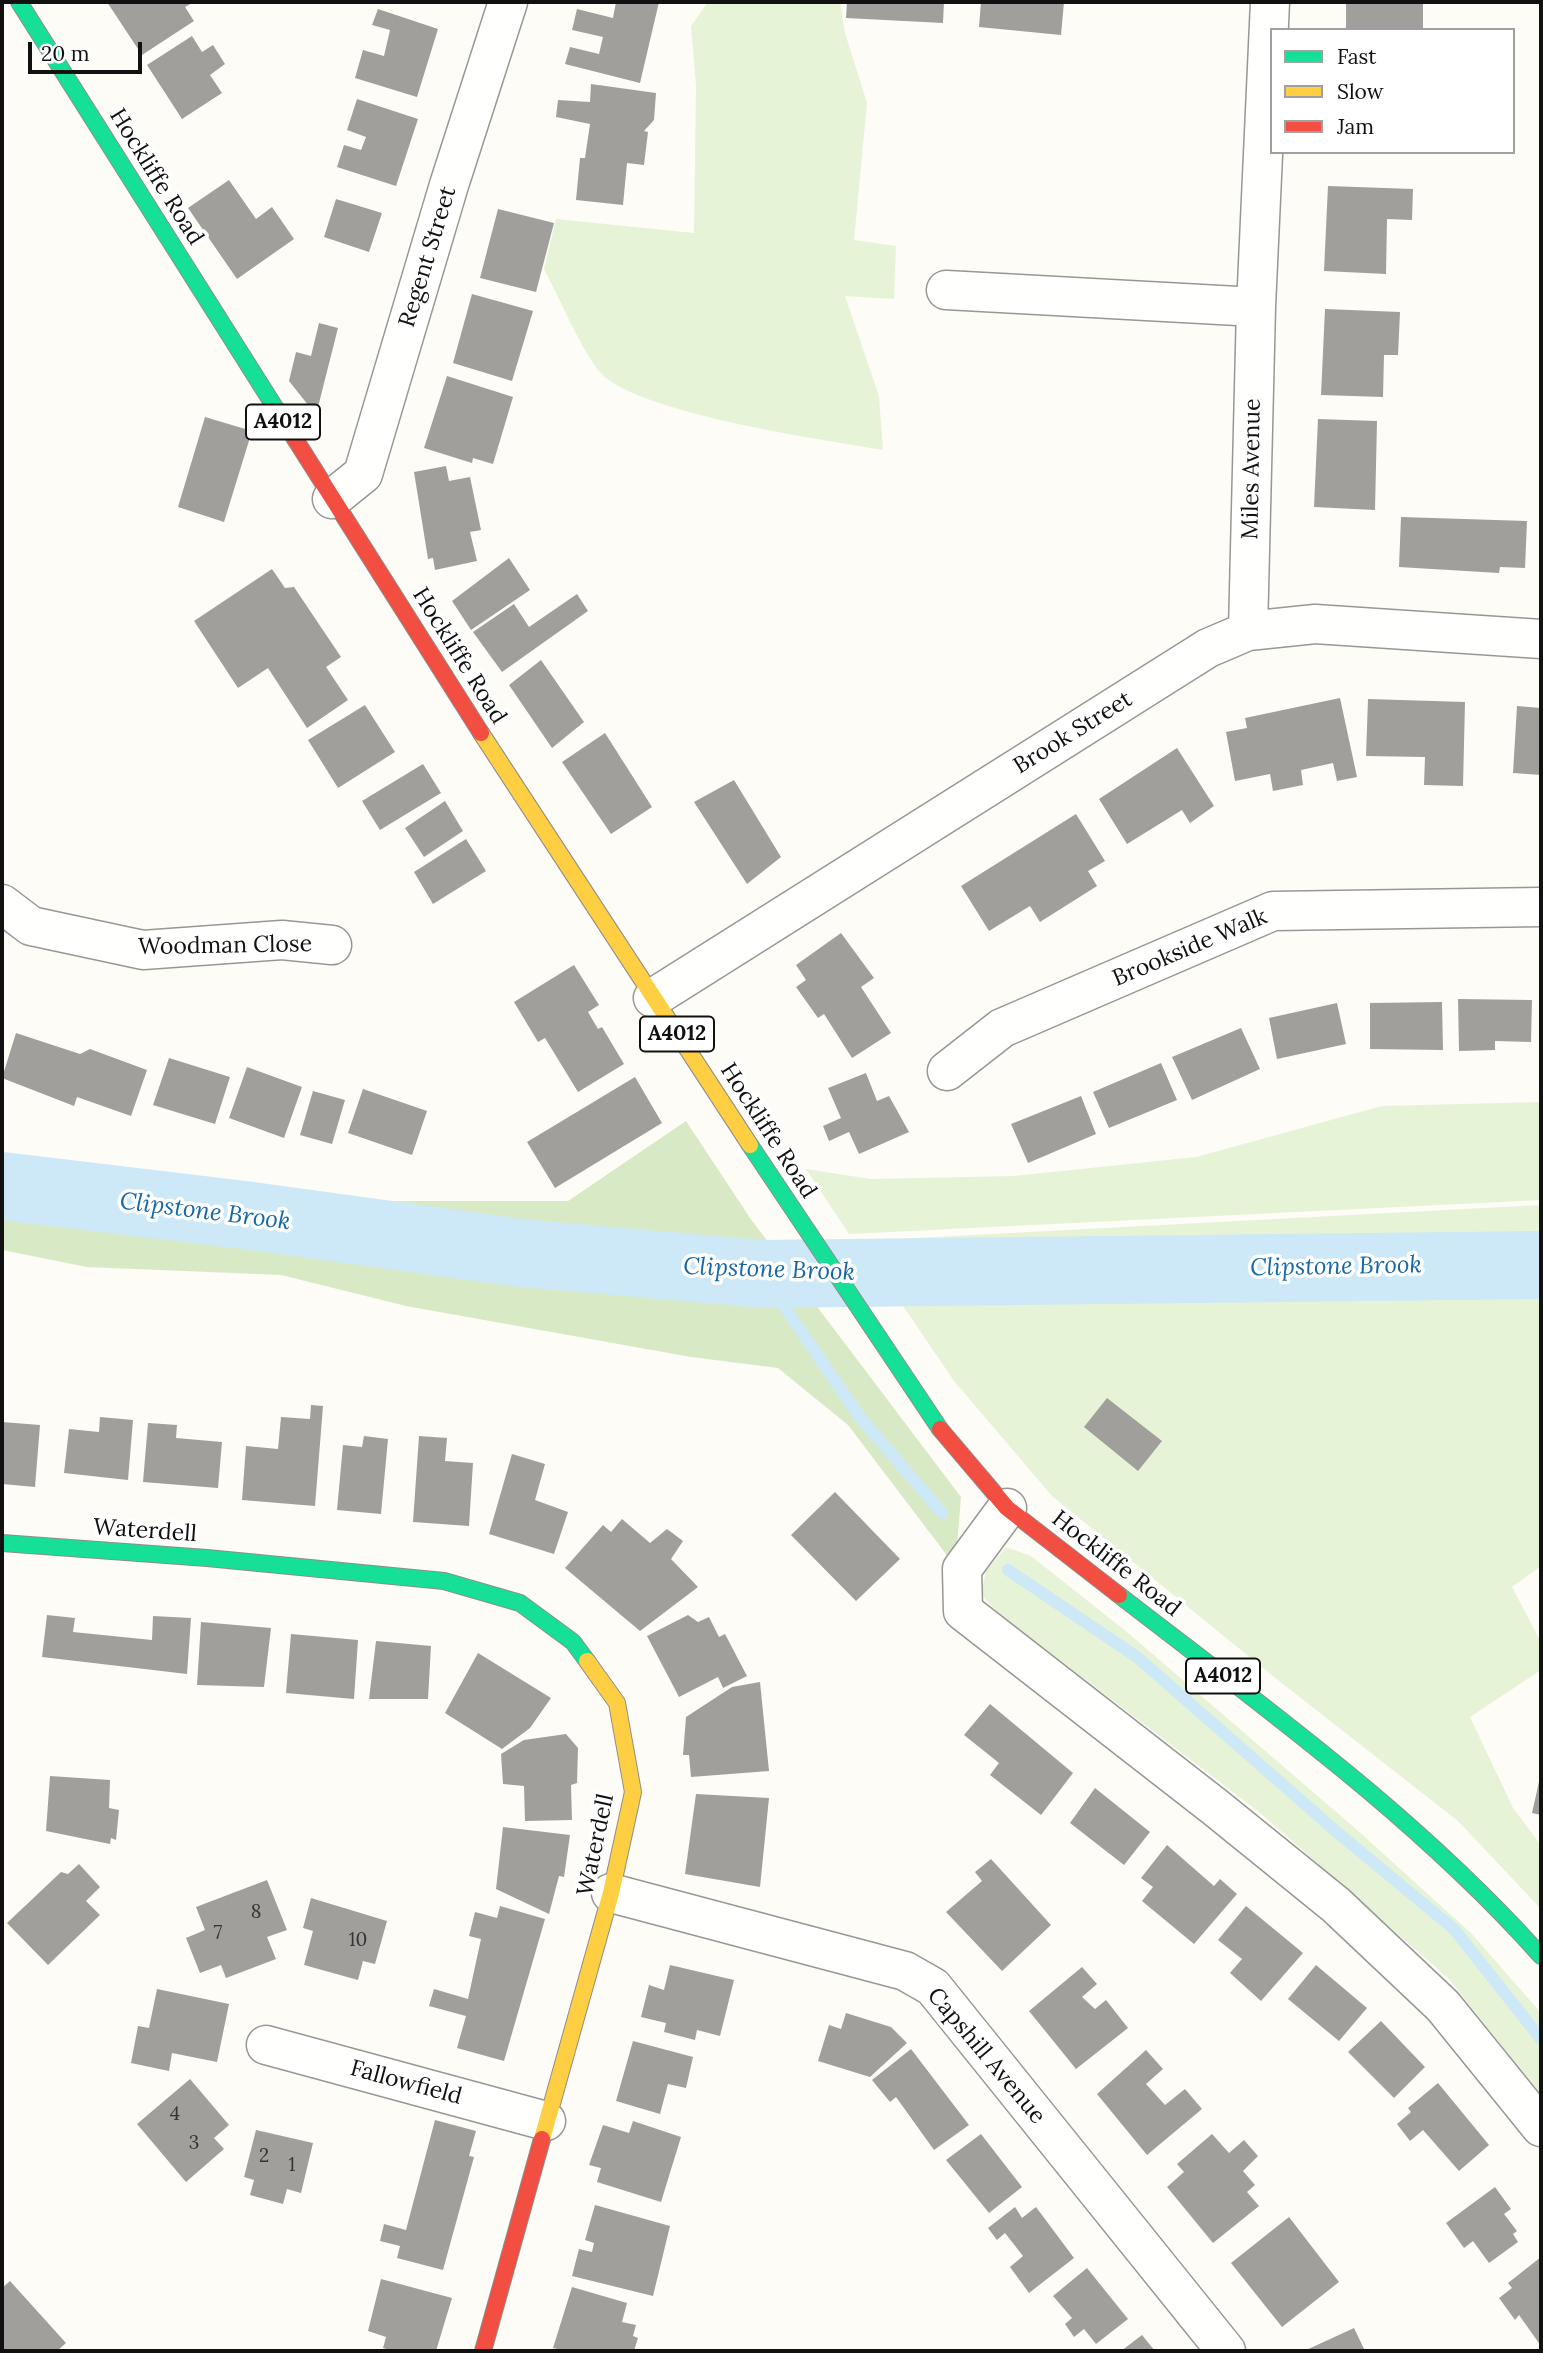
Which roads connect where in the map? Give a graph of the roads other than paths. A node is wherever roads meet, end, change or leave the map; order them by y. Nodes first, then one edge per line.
1 (19, 2) edge
2 (508, 2) edge
3 (1270, 2) edge
4 (946, 290) dead end
5 (1256, 307) junction
6 (332, 499) junction
7 (1248, 631) junction
8 (1541, 639) edge
9 (2, 904) edge
10 (1541, 907) edge
11 (332, 946) dead end
12 (653, 998) junction
13 (947, 1070) dead end
14 (1007, 1508) junction
15 (2, 1543) edge
16 (611, 1893) junction
17 (1541, 1956) edge
18 (266, 2045) dead end
19 (546, 2121) junction
20 (1541, 2127) edge
21 (483, 2351) edge
22 (1226, 2351) edge

1 - 6 main road, Hockliffe Road / A4012
2 - 6 street, Regent Street
3 - 5 street, Miles Avenue
4 - 5 street
5 - 7 street, Miles Avenue
6 - 12 main road, Hockliffe Road / A4012
7 - 8 street, Brook Street
7 - 12 street, Brook Street
9 - 11 street, Woodman Close
10 - 13 street, Brookside Walk
12 - 14 main road, Hockliffe Road / A4012
14 - 17 main road, Hockliffe Road / A4012
14 - 20 street
15 - 16 main road, Waterdell
16 - 19 main road, Waterdell
16 - 22 street, Capshill Avenue
18 - 19 street, Fallowfield
19 - 21 main road, Waterdell

